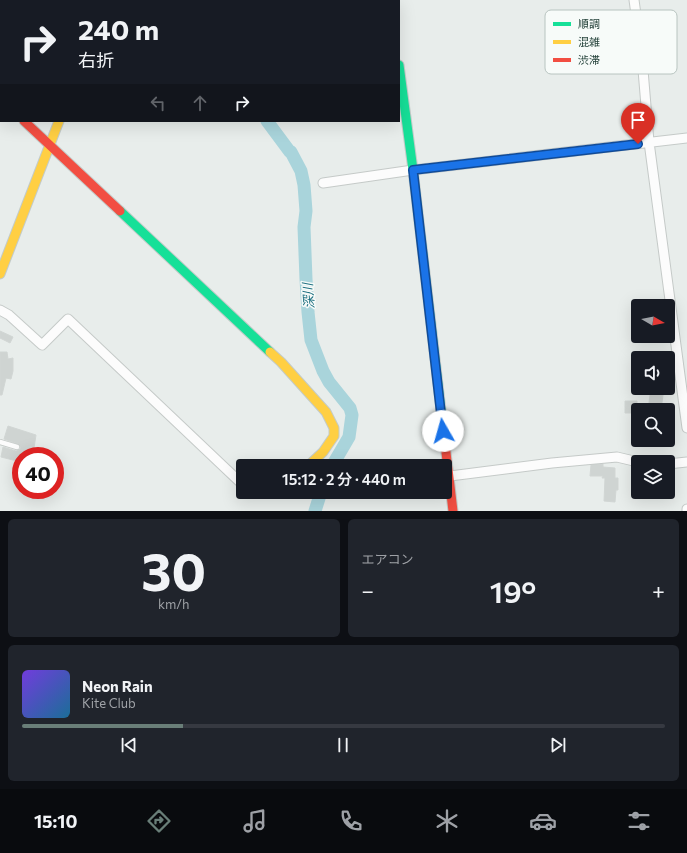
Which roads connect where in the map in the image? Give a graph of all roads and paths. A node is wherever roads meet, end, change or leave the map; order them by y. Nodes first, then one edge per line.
1 (634, 0) edge
2 (635, 10) edge
3 (400, 72) edge
4 (643, 74) edge
5 (25, 122) edge
6 (59, 122) edge
7 (687, 138) edge
8 (649, 142) junction
9 (50, 145) junction
10 (413, 170) junction
11 (323, 183) dead end
12 (0, 274) edge
13 (0, 310) edge
14 (687, 428) edge
15 (0, 442) edge
16 (17, 447) dead end
17 (316, 459) edge
18 (447, 459) edge
19 (631, 460) edge
20 (687, 462) edge
21 (675, 463) edge
22 (452, 476) edge
23 (236, 478) edge
24 (452, 499) edge
25 (453, 511) edge

1 - 2 street
3 - 10 street
4 - 8 street
5 - 9 street
6 - 9 street
7 - 8 street
8 - 10 street
8 - 14 street
9 - 12 street
9 - 17 street
10 - 11 street
10 - 18 street
13 - 23 street
15 - 16 lane
19 - 22 street
20 - 21 street
24 - 25 street

